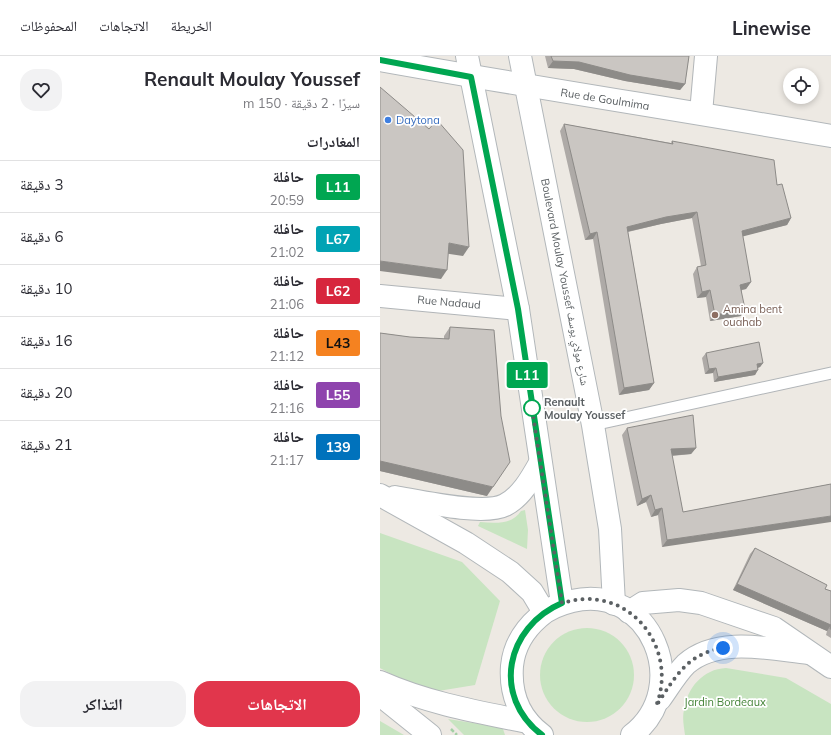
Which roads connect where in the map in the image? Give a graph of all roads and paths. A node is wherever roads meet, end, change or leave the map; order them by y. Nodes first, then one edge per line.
1 (520, 56) edge
2 (706, 56) edge
3 (380, 60) edge
4 (469, 66) edge
5 (527, 86) junction
6 (701, 114) junction
7 (831, 136) edge
8 (380, 296) edge
9 (518, 309) junction
10 (831, 373) edge
11 (593, 425) junction
12 (540, 464) junction
13 (380, 495) edge
14 (553, 608) junction
15 (621, 608) junction
16 (809, 653) junction
17 (831, 667) edge
18 (380, 682) edge
19 (380, 695) edge
20 (652, 720) edge
21 (535, 729) edge
22 (430, 735) edge
23 (632, 735) edge

1 - 5 main road, Boulevard Moulay Youssef شارع مولاي يوسف
2 - 6 main road
3 - 4 main road, Rue de Goulmima
4 - 5 main road, Rue de Goulmima
4 - 9 main road
5 - 6 main road, Rue de Goulmima
5 - 11 main road, Boulevard Moulay Youssef شارع مولاي يوسف
6 - 7 main road, Rue de Goulmima
8 - 9 main road, Rue Nadaud
9 - 12 main road
10 - 11 lane
11 - 15 main road, Boulevard Moulay Youssef شارع مولاي يوسف
12 - 13 main road
12 - 14 main road
13 - 14 main road
14 - 15 main road
14 - 21 main road
15 - 16 main road
15 - 20 main road
16 - 17 main road
16 - 20 main road
18 - 21 main road
19 - 22 main road
20 - 23 main road

